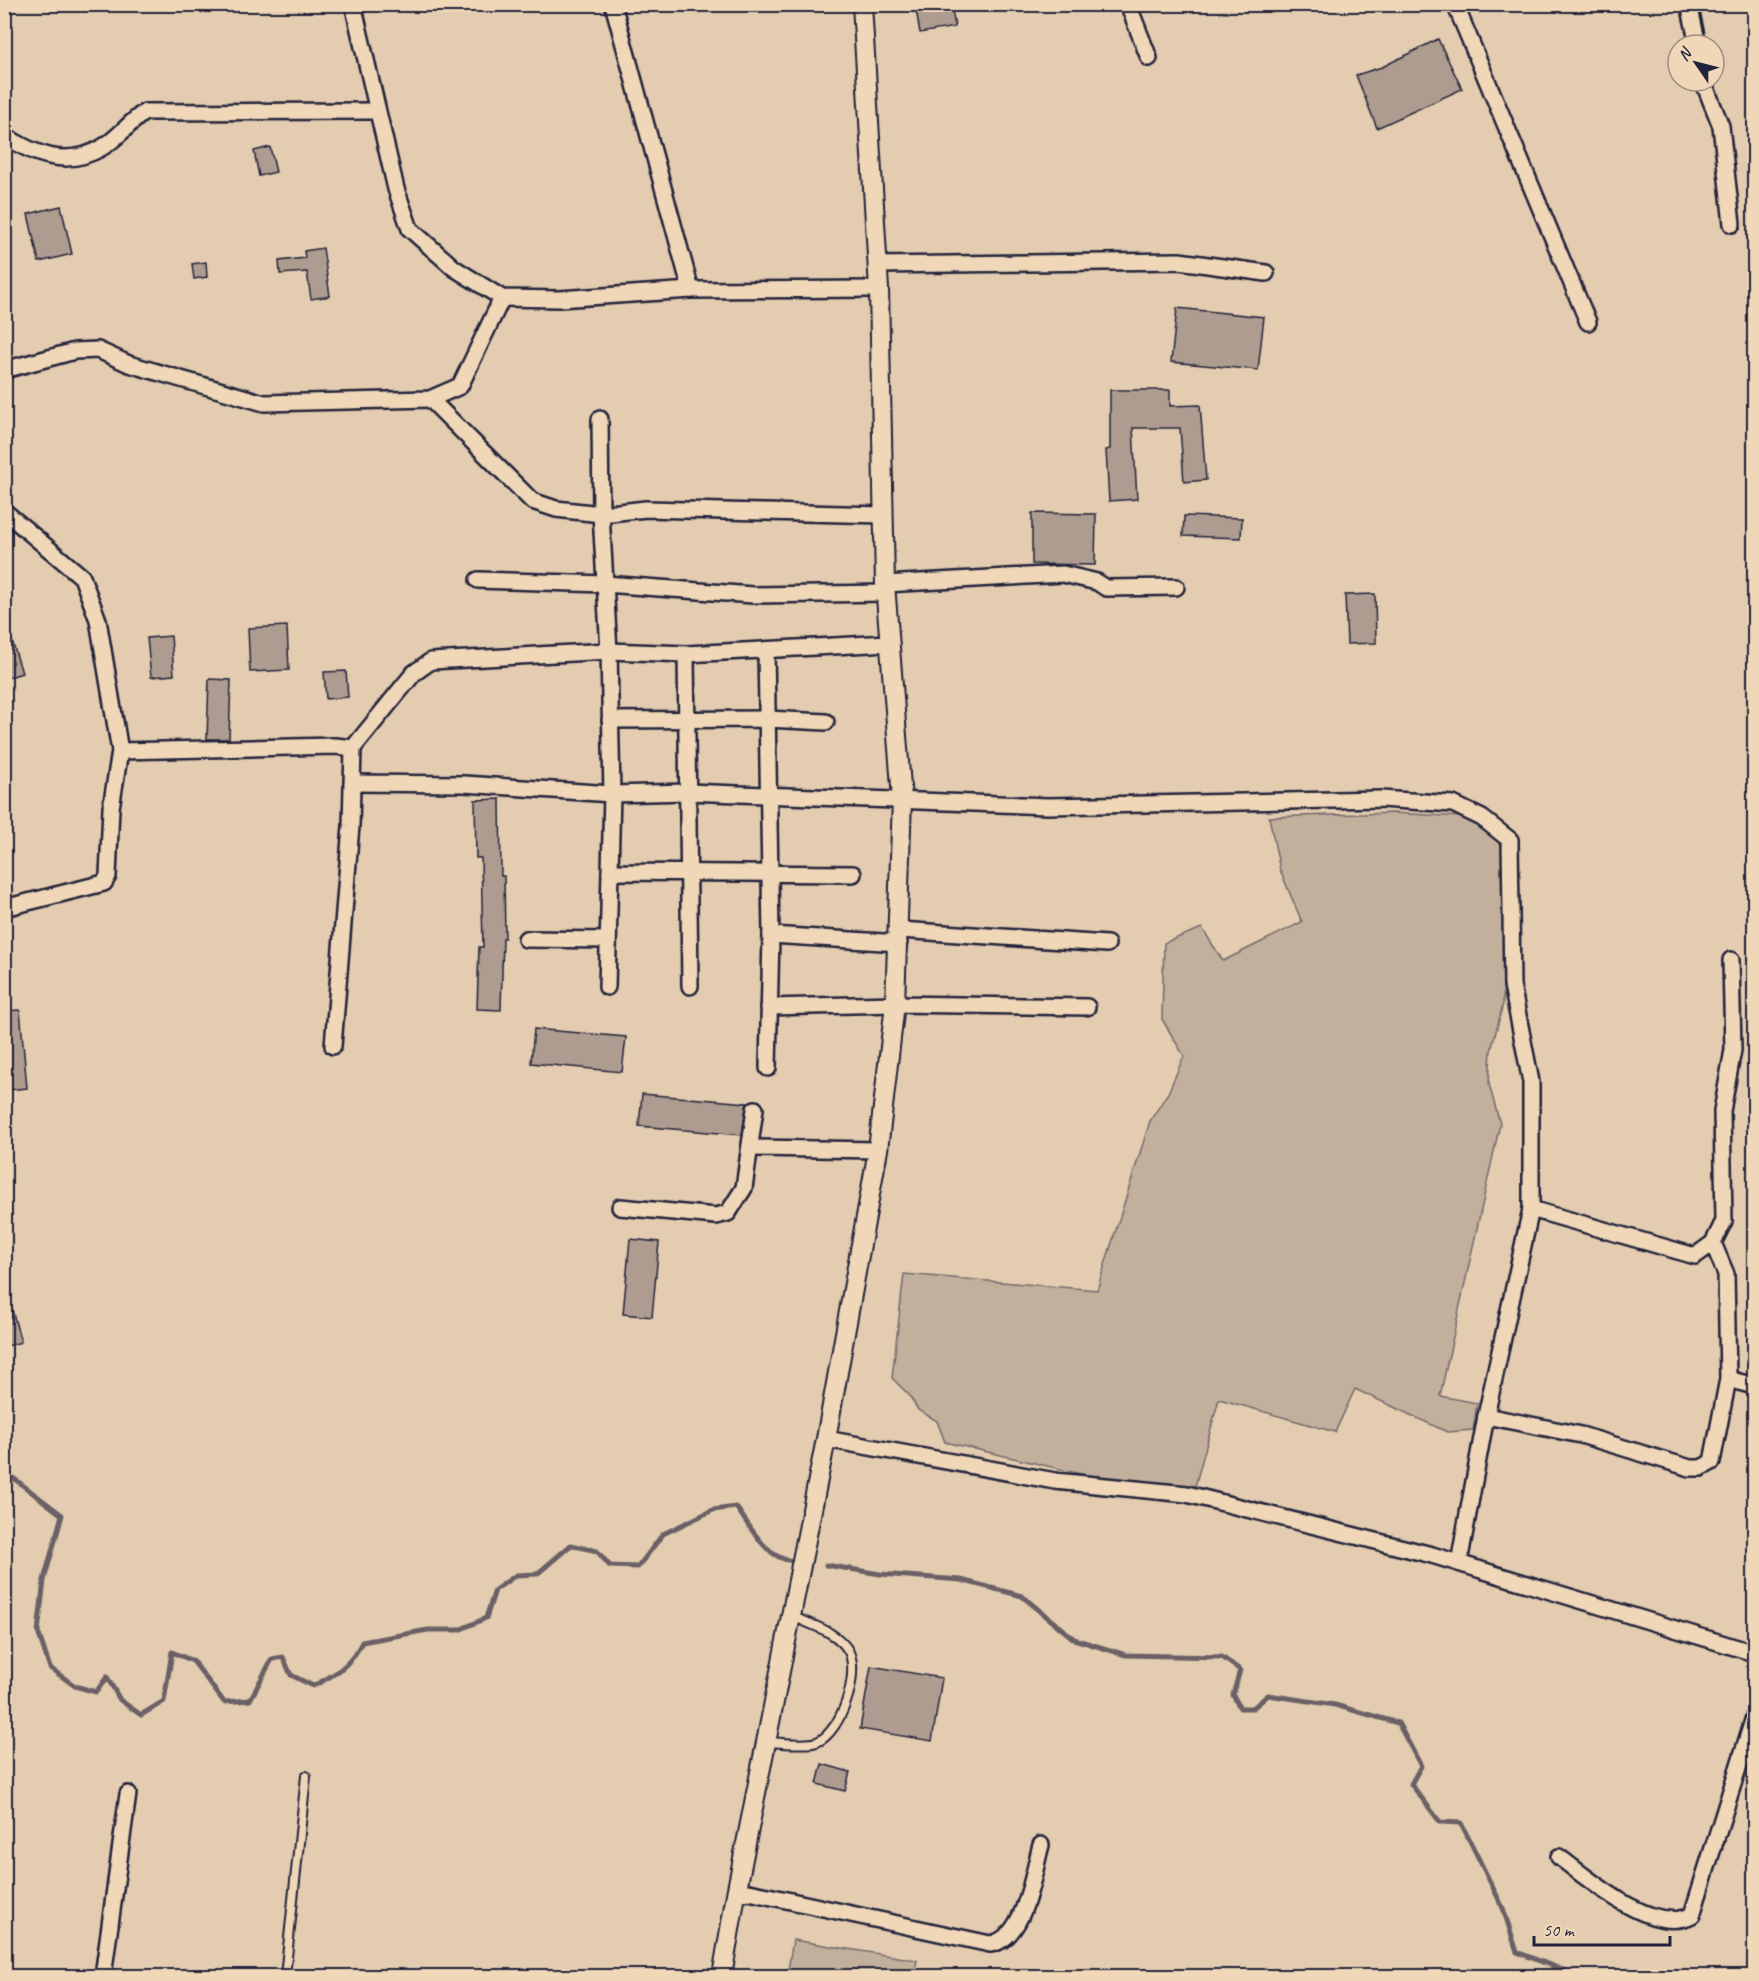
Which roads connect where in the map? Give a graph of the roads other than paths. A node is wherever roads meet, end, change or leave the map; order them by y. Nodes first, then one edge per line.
1 (353, 4) edge
2 (613, 4) edge
3 (862, 4) edge
4 (1128, 4) edge
5 (1455, 4) edge
6 (1689, 4) edge
7 (1695, 33) edge
8 (1149, 58) dead end
9 (1708, 93) edge
10 (377, 111) junction
11 (4, 135) edge
12 (1732, 224) dead end
13 (877, 266) junction
14 (1266, 273) dead end
15 (691, 290) junction
16 (879, 290) junction
17 (502, 298) junction
18 (1588, 322) dead end
19 (4, 370) edge
20 (430, 399) junction
21 (600, 419) dead end
22 (4, 511) edge
23 (601, 513) junction
24 (883, 515) junction
25 (478, 580) dead end
26 (605, 584) junction
27 (1176, 587) dead end
28 (886, 589) junction
29 (889, 643) junction
30 (766, 650) junction
31 (609, 651) junction
32 (686, 654) junction
33 (767, 719) junction
34 (610, 720) junction
35 (687, 722) junction
36 (826, 722) dead end
37 (353, 748) junction
38 (120, 751) junction
39 (352, 783) junction
40 (687, 792) junction
41 (612, 794) junction
42 (767, 795) junction
43 (902, 799) junction
44 (610, 872) junction
45 (768, 873) junction
46 (688, 874) junction
47 (853, 874) dead end
48 (4, 908) edge
49 (771, 935) junction
50 (899, 937) junction
51 (526, 939) dead end
52 (608, 940) junction
53 (1107, 944) dead end
54 (1731, 960) dead end
55 (690, 986) dead end
56 (607, 987) dead end
57 (895, 1004) junction
58 (769, 1007) junction
59 (1088, 1007) dead end
60 (333, 1046) dead end
61 (768, 1068) dead end
62 (755, 1109) dead end
63 (750, 1148) junction
64 (878, 1150) junction
65 (620, 1207) dead end
66 (1531, 1209) junction
67 (1713, 1243) junction
68 (1728, 1379) junction
69 (1755, 1386) edge
70 (1486, 1416) junction
71 (826, 1439) junction
72 (1459, 1563) junction
73 (790, 1615) junction
74 (1755, 1653) edge
75 (1755, 1717) edge
76 (766, 1742) junction
77 (306, 1776) dead end
78 (128, 1794) dead end
79 (1041, 1845) dead end
80 (1560, 1857) dead end
81 (736, 1894) junction
82 (103, 1977) edge
83 (285, 1977) edge
84 (722, 1977) edge

1 - 10 street
2 - 15 street
3 - 13 street
4 - 8 street
5 - 18 street
6 - 7 street
9 - 12 street
10 - 11 street
10 - 17 street
13 - 14 street
13 - 16 street
15 - 16 street
15 - 17 street
16 - 24 street
17 - 20 street
19 - 20 street
20 - 23 street
21 - 23 street
22 - 38 street
23 - 24 street
23 - 26 street
24 - 28 street
25 - 26 street
26 - 28 street
26 - 31 street
27 - 28 street
28 - 29 street
29 - 30 street
29 - 43 street
30 - 32 street
30 - 33 street
31 - 32 street
31 - 34 street
31 - 37 street
32 - 35 street
33 - 35 street
33 - 36 street
33 - 42 street
34 - 35 street
34 - 41 street
35 - 40 street
37 - 38 street
37 - 39 street
38 - 48 street
39 - 41 street
39 - 60 street
40 - 41 street
40 - 42 street
40 - 46 street
41 - 44 street
42 - 43 street
42 - 45 street
43 - 50 street
43 - 66 street
44 - 46 street
44 - 52 street
45 - 46 street
45 - 47 street
45 - 49 street
46 - 55 street
49 - 50 street
49 - 58 street
50 - 53 street
50 - 57 street
51 - 52 street
52 - 56 street
54 - 67 street
57 - 58 street
57 - 59 street
57 - 64 street
58 - 61 street
62 - 63 street
63 - 64 street
63 - 65 street
64 - 71 street
66 - 67 street
66 - 70 street
67 - 68 street
68 - 69 street
68 - 70 street
70 - 72 street
71 - 72 street
71 - 73 street
72 - 74 street
73 - 76 street
73 - 76 lane
75 - 80 street
76 - 81 street
77 - 83 lane
78 - 82 street
79 - 81 street
81 - 84 street

